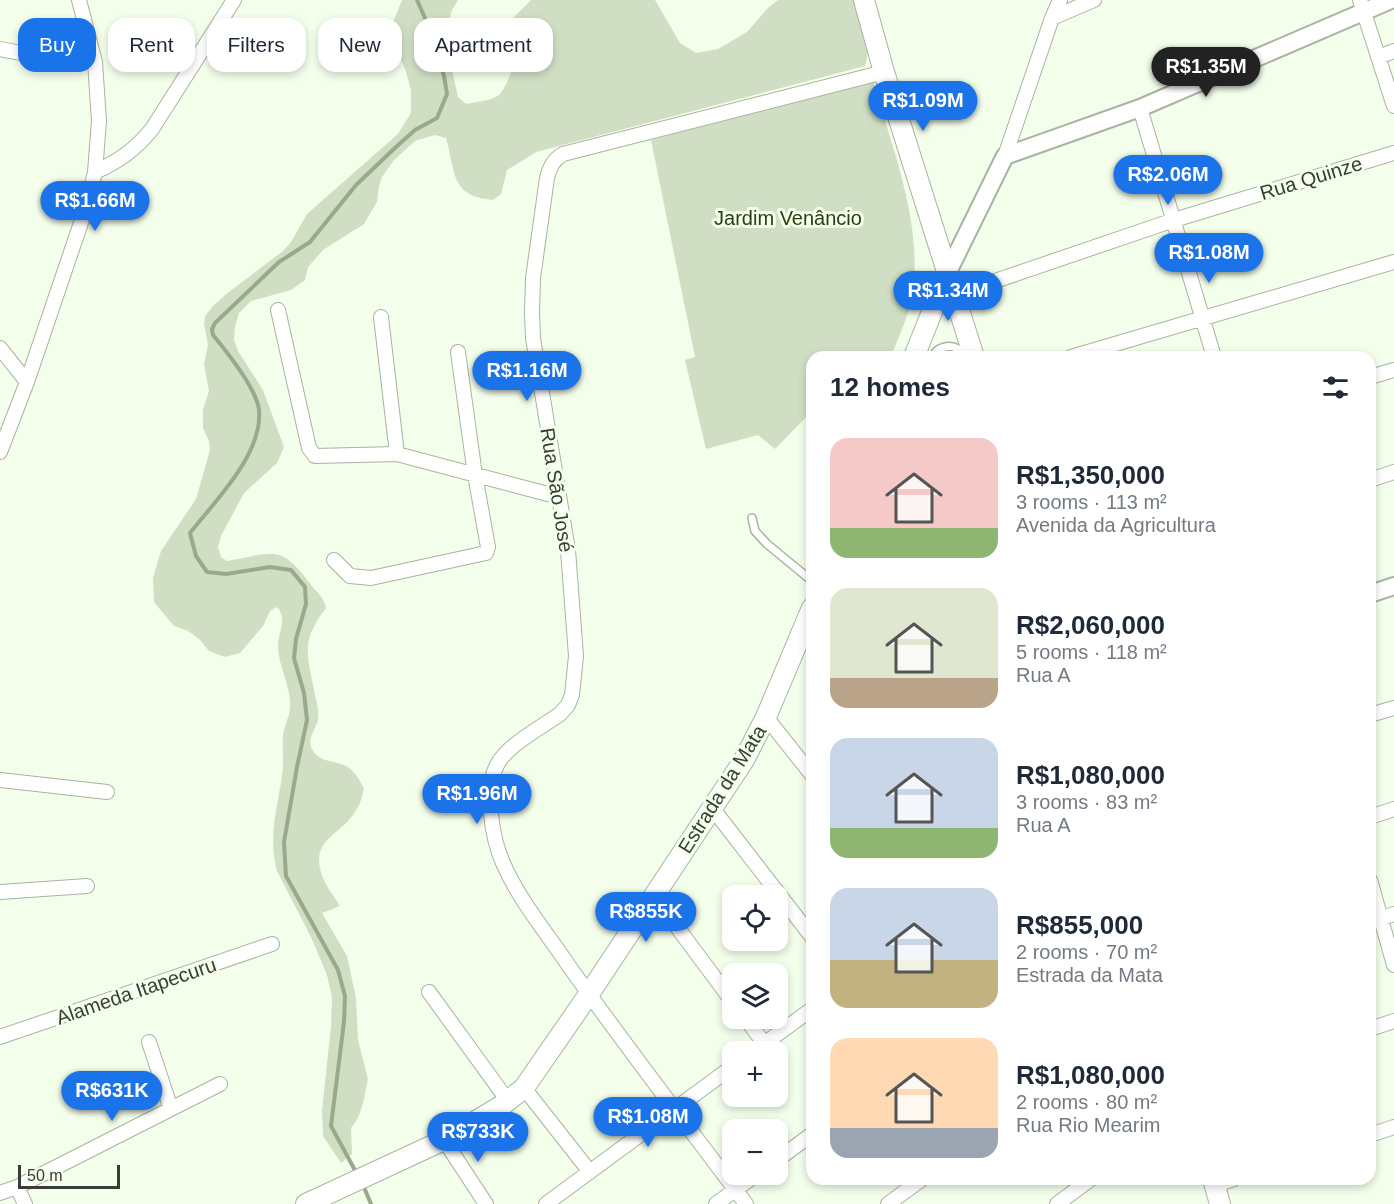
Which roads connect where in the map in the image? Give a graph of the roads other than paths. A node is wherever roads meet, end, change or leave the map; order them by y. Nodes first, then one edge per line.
1 (79, 0) edge
2 (234, 0) edge
3 (1060, 0) edge
4 (1094, 0) edge
5 (1391, 0) edge
6 (867, 1) edge
7 (1362, 6) edge
8 (83, 18) edge
9 (1052, 18) junction
10 (0, 49) edge
11 (1394, 51) edge
12 (18, 52) edge
13 (1378, 57) junction
14 (95, 72) edge
15 (884, 72) junction
16 (1394, 106) edge
17 (1140, 108) junction
18 (1394, 153) edge
19 (1005, 156) junction
20 (95, 172) junction
21 (1174, 220) junction
22 (1394, 262) edge
23 (947, 274) junction
24 (954, 295) junction
25 (278, 310) dead end
26 (381, 317) dead end
27 (1202, 318) junction
28 (0, 348) edge
29 (916, 351) edge
30 (936, 351) edge
31 (959, 351) edge
32 (972, 351) edge
33 (1091, 351) edge
34 (1212, 351) edge
35 (458, 352) dead end
36 (1394, 370) edge
37 (1376, 375) edge
38 (27, 382) junction
39 (5, 427) edge
40 (0, 452) edge
41 (397, 454) junction
42 (1394, 472) edge
43 (475, 475) junction
44 (1376, 478) edge
45 (559, 497) junction
46 (752, 518) dead end
47 (333, 560) dead end
48 (806, 576) edge
49 (1394, 586) edge
50 (1376, 592) edge
51 (806, 622) edge
52 (1394, 708) edge
53 (1376, 713) edge
54 (766, 717) junction
55 (806, 767) edge
56 (0, 780) edge
57 (107, 792) dead end
58 (713, 809) junction
59 (1394, 809) edge
60 (1376, 815) edge
61 (87, 886) dead end
62 (0, 892) edge
63 (654, 896) junction
64 (1376, 901) edge
65 (1381, 918) edge
66 (806, 929) edge
67 (272, 944) dead end
68 (1394, 965) edge
69 (722, 988) edge
70 (429, 992) dead end
71 (589, 994) junction
72 (806, 1013) edge
73 (1394, 1021) edge
74 (1376, 1027) edge
75 (0, 1037) edge
76 (769, 1041) edge
77 (149, 1042) dead end
78 (722, 1074) edge
79 (220, 1084) dead end
80 (524, 1088) junction
81 (508, 1101) junction
82 (171, 1109) junction
83 (675, 1109) junction
84 (1394, 1127) edge
85 (1376, 1133) edge
86 (806, 1138) edge
87 (444, 1140) junction
88 (788, 1152) edge
89 (590, 1172) junction
90 (742, 1185) edge
91 (914, 1185) edge
92 (1083, 1185) edge
93 (17, 1187) junction
94 (735, 1190) junction
95 (0, 1193) edge
96 (25, 1204) edge
97 (306, 1204) edge
98 (486, 1204) edge
99 (546, 1204) edge
100 (716, 1204) edge
101 (746, 1204) edge
102 (888, 1204) edge
103 (1058, 1204) edge

1 - 8 street
2 - 20 street
3 - 9 street
4 - 9 street
5 - 7 street
6 - 15 main road
7 - 13 street
7 - 17 street
9 - 19 street
10 - 12 street
11 - 13 street
13 - 16 street
14 - 20 street
15 - 23 main road
15 - 45 street, Rua São José
17 - 19 street
17 - 21 street
18 - 21 street, Rua Quinze
19 - 23 street
20 - 38 street
21 - 24 street, Rua Quinze
21 - 27 street
22 - 27 street
23 - 24 main road
23 - 29 main road
24 - 32 main road
25 - 41 street
26 - 41 street
27 - 33 street
27 - 34 street
28 - 38 street
30 - 31 lane
35 - 43 street
36 - 37 street
38 - 39 street
39 - 40 street
41 - 43 street
42 - 44 street
43 - 45 street
43 - 47 street
45 - 71 street, Rua São José
46 - 48 lane
49 - 50 street
51 - 54 main road, Estrada da Mata
52 - 53 street
54 - 55 street
54 - 58 main road, Estrada da Mata
56 - 57 street
58 - 63 main road, Estrada da Mata
58 - 66 street
59 - 60 street
61 - 62 street
63 - 69 street
63 - 71 main road, Estrada da Mata
64 - 65 street
65 - 68 street
67 - 75 street, Alameda Itapecuru
70 - 81 street
71 - 80 main road, Estrada da Mata
71 - 83 street, Rua São José
72 - 76 street
73 - 74 street
77 - 82 street
78 - 83 street
79 - 82 street
80 - 81 main road, Estrada da Mata
80 - 89 street
81 - 87 main road, Estrada da Mata
82 - 93 street
83 - 89 street
83 - 94 street, Rua São José
84 - 85 street
86 - 88 street
87 - 97 main road, Estrada da Mata
87 - 98 street
89 - 99 street
90 - 94 street
91 - 102 street
92 - 103 street
93 - 95 street
93 - 96 street
94 - 100 street
94 - 101 street, Rua São José

